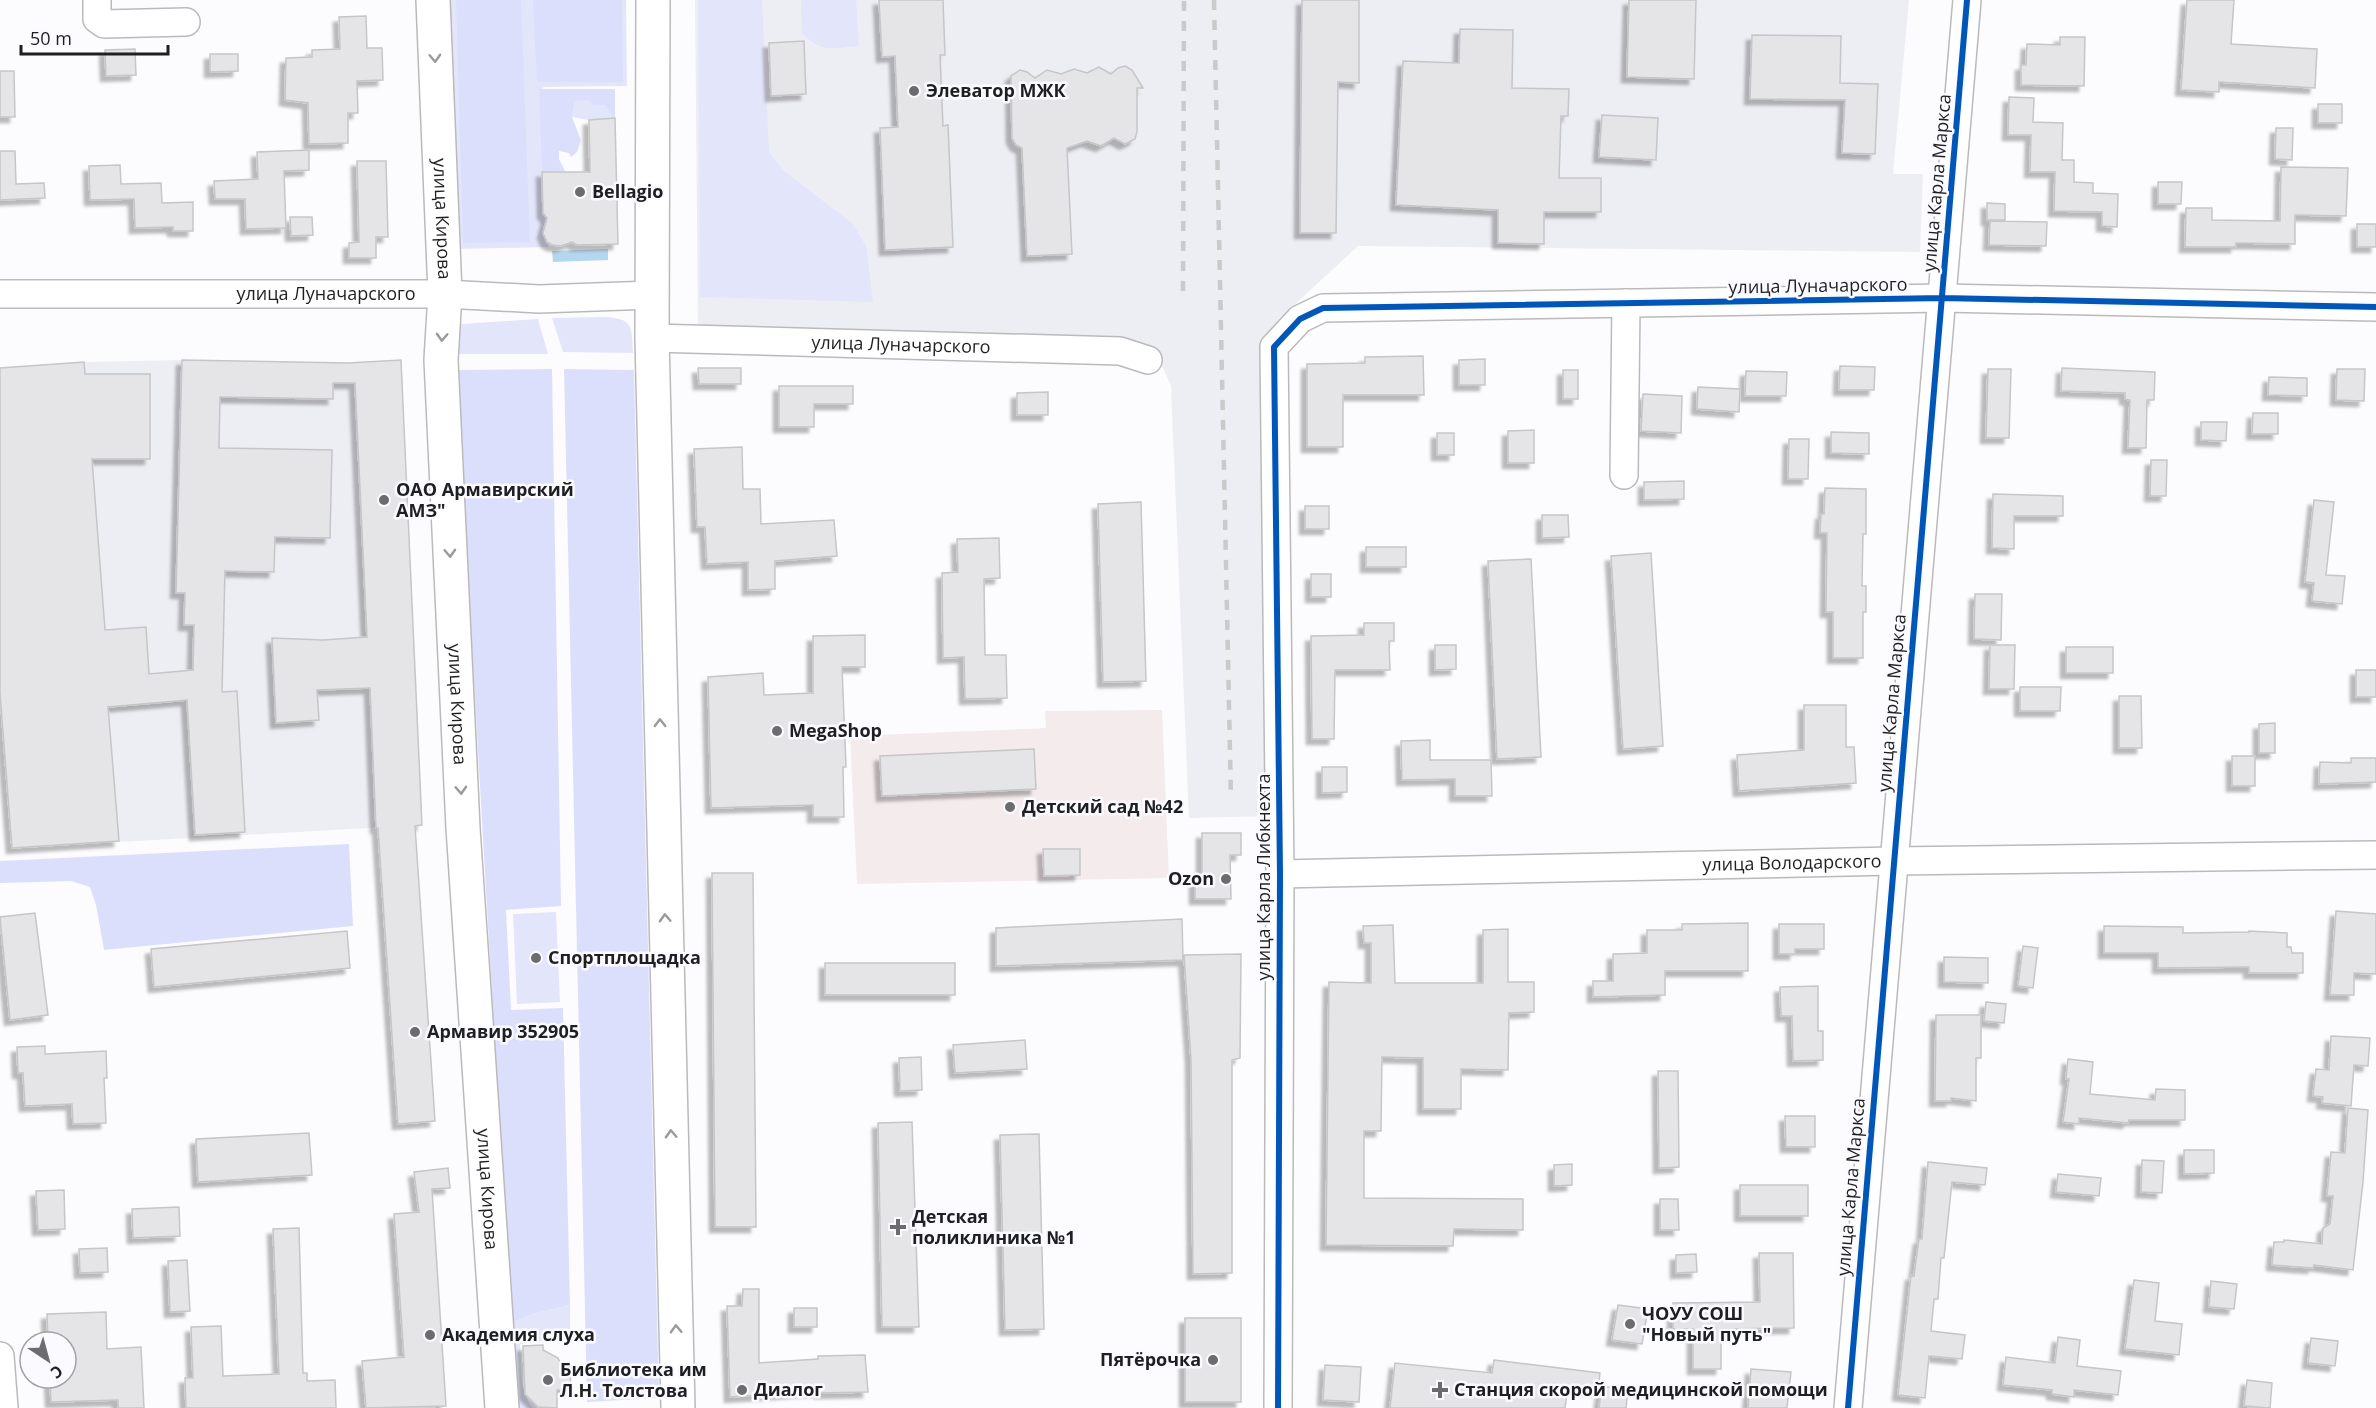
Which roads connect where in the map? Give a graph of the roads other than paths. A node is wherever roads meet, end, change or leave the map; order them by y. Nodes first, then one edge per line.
1 (97, 0) edge
2 (433, 0) edge
3 (652, 0) edge
4 (1967, 0) edge
5 (186, 22) dead end
6 (0, 294) edge
7 (445, 294) junction
8 (652, 296) junction
9 (1943, 298) junction
10 (1626, 303) junction
11 (2376, 308) edge
12 (652, 338) junction
13 (1274, 347) joint
14 (1148, 360) dead end
15 (1624, 476) dead end
16 (2376, 855) edge
17 (1893, 861) junction
18 (1280, 873) junction
19 (0, 1356) edge
20 (4, 1408) edge
21 (502, 1408) edge
22 (678, 1408) edge
23 (1278, 1408) edge
24 (1848, 1408) edge

1 - 5 street
2 -> 7 main road, улица Кирова
3 - 8 main road
4 - 9 street, улица Карла Маркса
6 - 7 street, улица Луначарского
7 - 8 street, улица Луначарского
7 -> 21 main road, улица Кирова
8 - 12 main road
9 - 10 street, улица Луначарского
9 - 11 street, улица Луначарского
9 - 17 street, улица Карла Маркса
10 - 13 street, улица Луначарского
10 - 15 street
12 - 14 street, улица Луначарского
22 -> 12 main road
13 - 18 street, улица Карла Либкнехта
16 - 17 street, улица Володарского
17 - 18 street, улица Володарского
17 - 24 street, улица Карла Маркса
18 - 23 street, улица Карла Либкнехта
19 - 20 street

